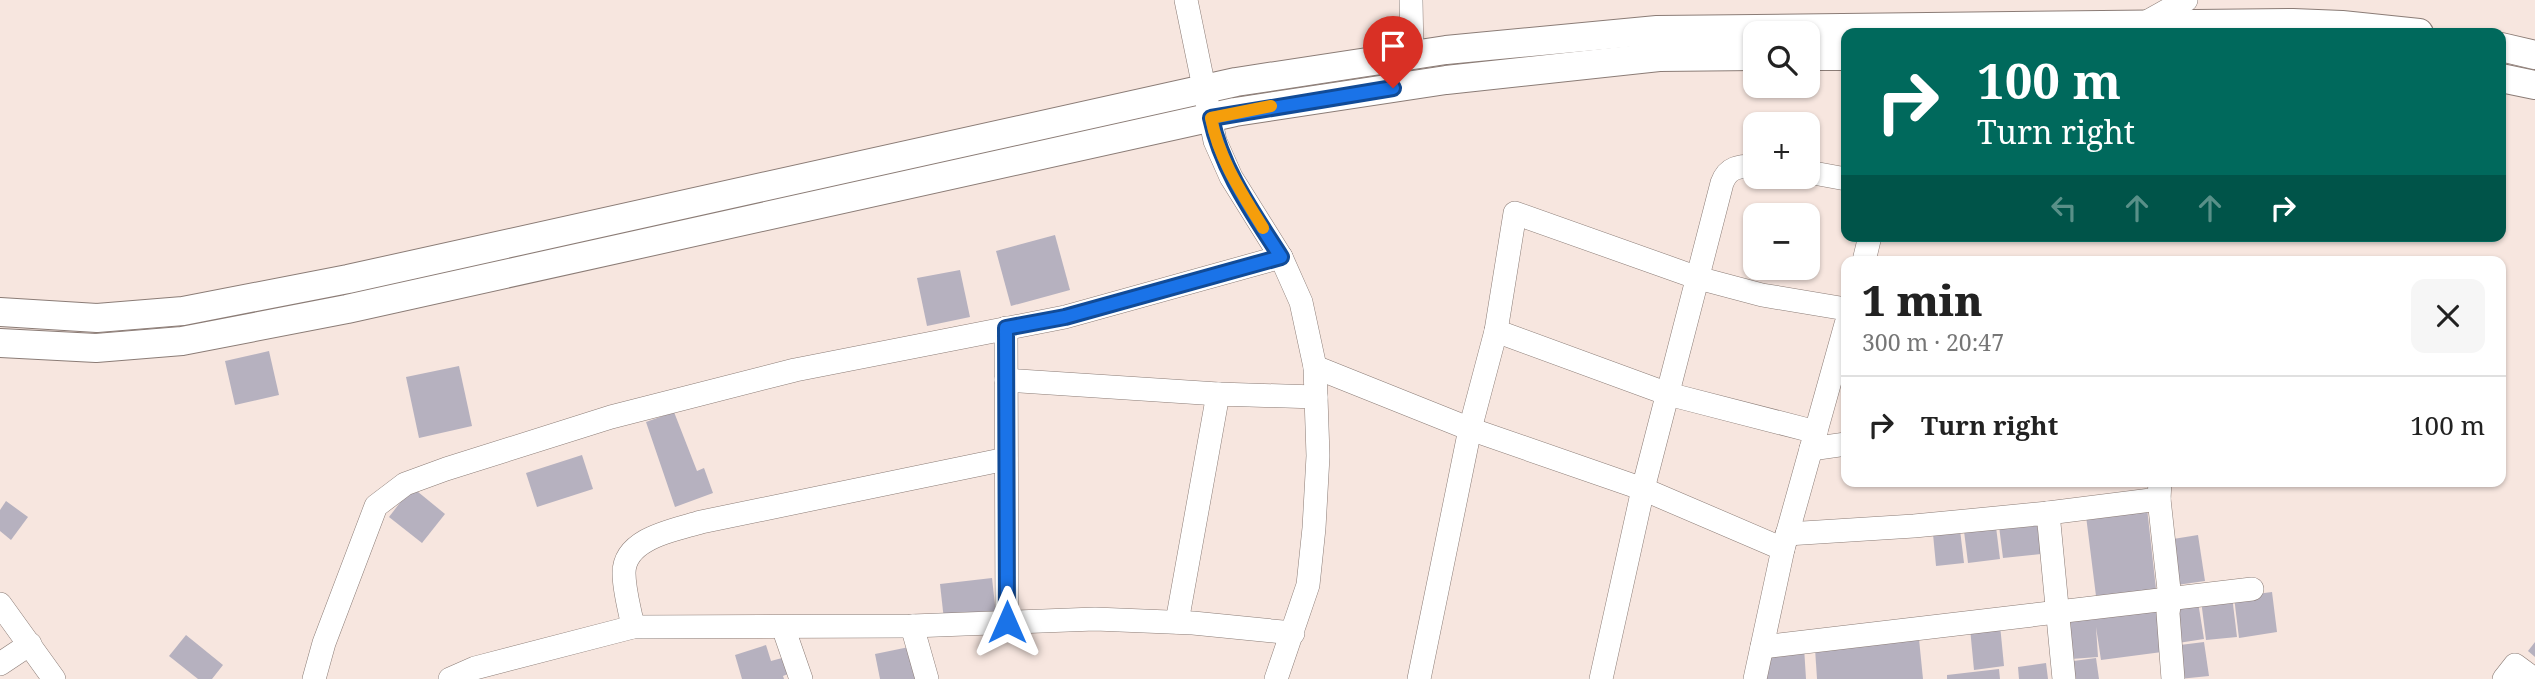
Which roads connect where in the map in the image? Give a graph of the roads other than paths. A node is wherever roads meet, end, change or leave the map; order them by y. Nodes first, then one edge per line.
1 (1186, 0) edge
2 (1411, 0) edge
3 (2186, 0) edge
4 (2143, 24) junction
5 (1973, 28) edge
6 (2356, 28) edge
7 (1841, 29) edge
8 (2506, 48) edge
9 (1412, 55) junction
10 (2535, 55) edge
11 (1743, 56) edge
12 (1820, 56) edge
13 (1841, 56) edge
14 (2506, 79) edge
15 (2535, 85) edge
16 (1205, 89) junction
17 (1211, 118) junction
18 (1743, 166) edge
19 (1820, 174) edge
20 (1841, 178) edge
21 (1281, 257) junction
22 (1698, 278) junction
23 (1841, 308) edge
24 (0, 312) edge
25 (1006, 328) junction
26 (1496, 331) junction
27 (1841, 342) edge
28 (0, 343) edge
29 (1315, 367) junction
30 (1006, 380) junction
31 (1218, 394) junction
32 (1668, 394) junction
33 (1316, 397) junction
34 (1470, 429) junction
35 (1814, 441) junction
36 (1841, 444) edge
37 (1006, 458) junction
38 (1643, 489) junction
39 (2160, 490) edge
40 (2048, 513) junction
41 (1785, 542) junction
42 (2252, 589) dead end
43 (2170, 599) junction
44 (0, 604) edge
45 (2057, 613) junction
46 (1007, 622) junction
47 (1177, 622) junction
48 (912, 626) junction
49 (633, 627) junction
50 (783, 627) junction
51 (1293, 633) junction
52 (30, 644) junction
53 (1762, 647) junction
54 (0, 664) edge
55 (54, 679) edge
56 (314, 679) edge
57 (450, 679) edge
58 (800, 679) edge
59 (927, 679) edge
60 (1276, 679) edge
61 (1419, 679) edge
62 (1601, 679) edge
63 (1755, 679) edge
64 (2064, 679) edge
65 (2173, 679) edge
66 (2504, 679) edge
67 (2534, 679) edge

1 - 16 street
2 - 9 street
3 - 4 street
4 - 5 street
4 - 6 street
7 - 9 street
8 - 10 street
9 - 16 street
11 - 17 street
12 - 13 street
14 - 15 street
16 - 17 street
16 - 24 street
17 - 21 street
17 - 28 street
18 - 22 street
19 - 20 street
21 - 25 street
21 - 29 street
22 - 23 street
22 - 26 street
22 - 32 street
25 - 30 street
25 - 56 street
26 - 32 street
26 - 34 street
27 - 35 street
29 - 33 street
29 - 34 street
30 - 31 street
30 - 37 street
31 - 33 street
31 - 47 street
32 - 35 street
32 - 38 street
33 - 51 street
34 - 38 street
34 - 61 street
35 - 36 street
35 - 41 street
37 - 46 street
37 - 49 street
38 - 41 street
38 - 62 street
39 - 40 street
39 - 43 street
40 - 41 street
40 - 45 street
41 - 53 street
42 - 43 street
43 - 45 street
43 - 65 street
44 - 52 street
45 - 53 street
45 - 64 street
46 - 47 street
46 - 48 street
47 - 51 street
48 - 50 street
48 - 59 street
49 - 50 street
49 - 57 street
50 - 58 street
51 - 60 street
52 - 54 street
52 - 55 street
53 - 63 street
66 - 67 street

